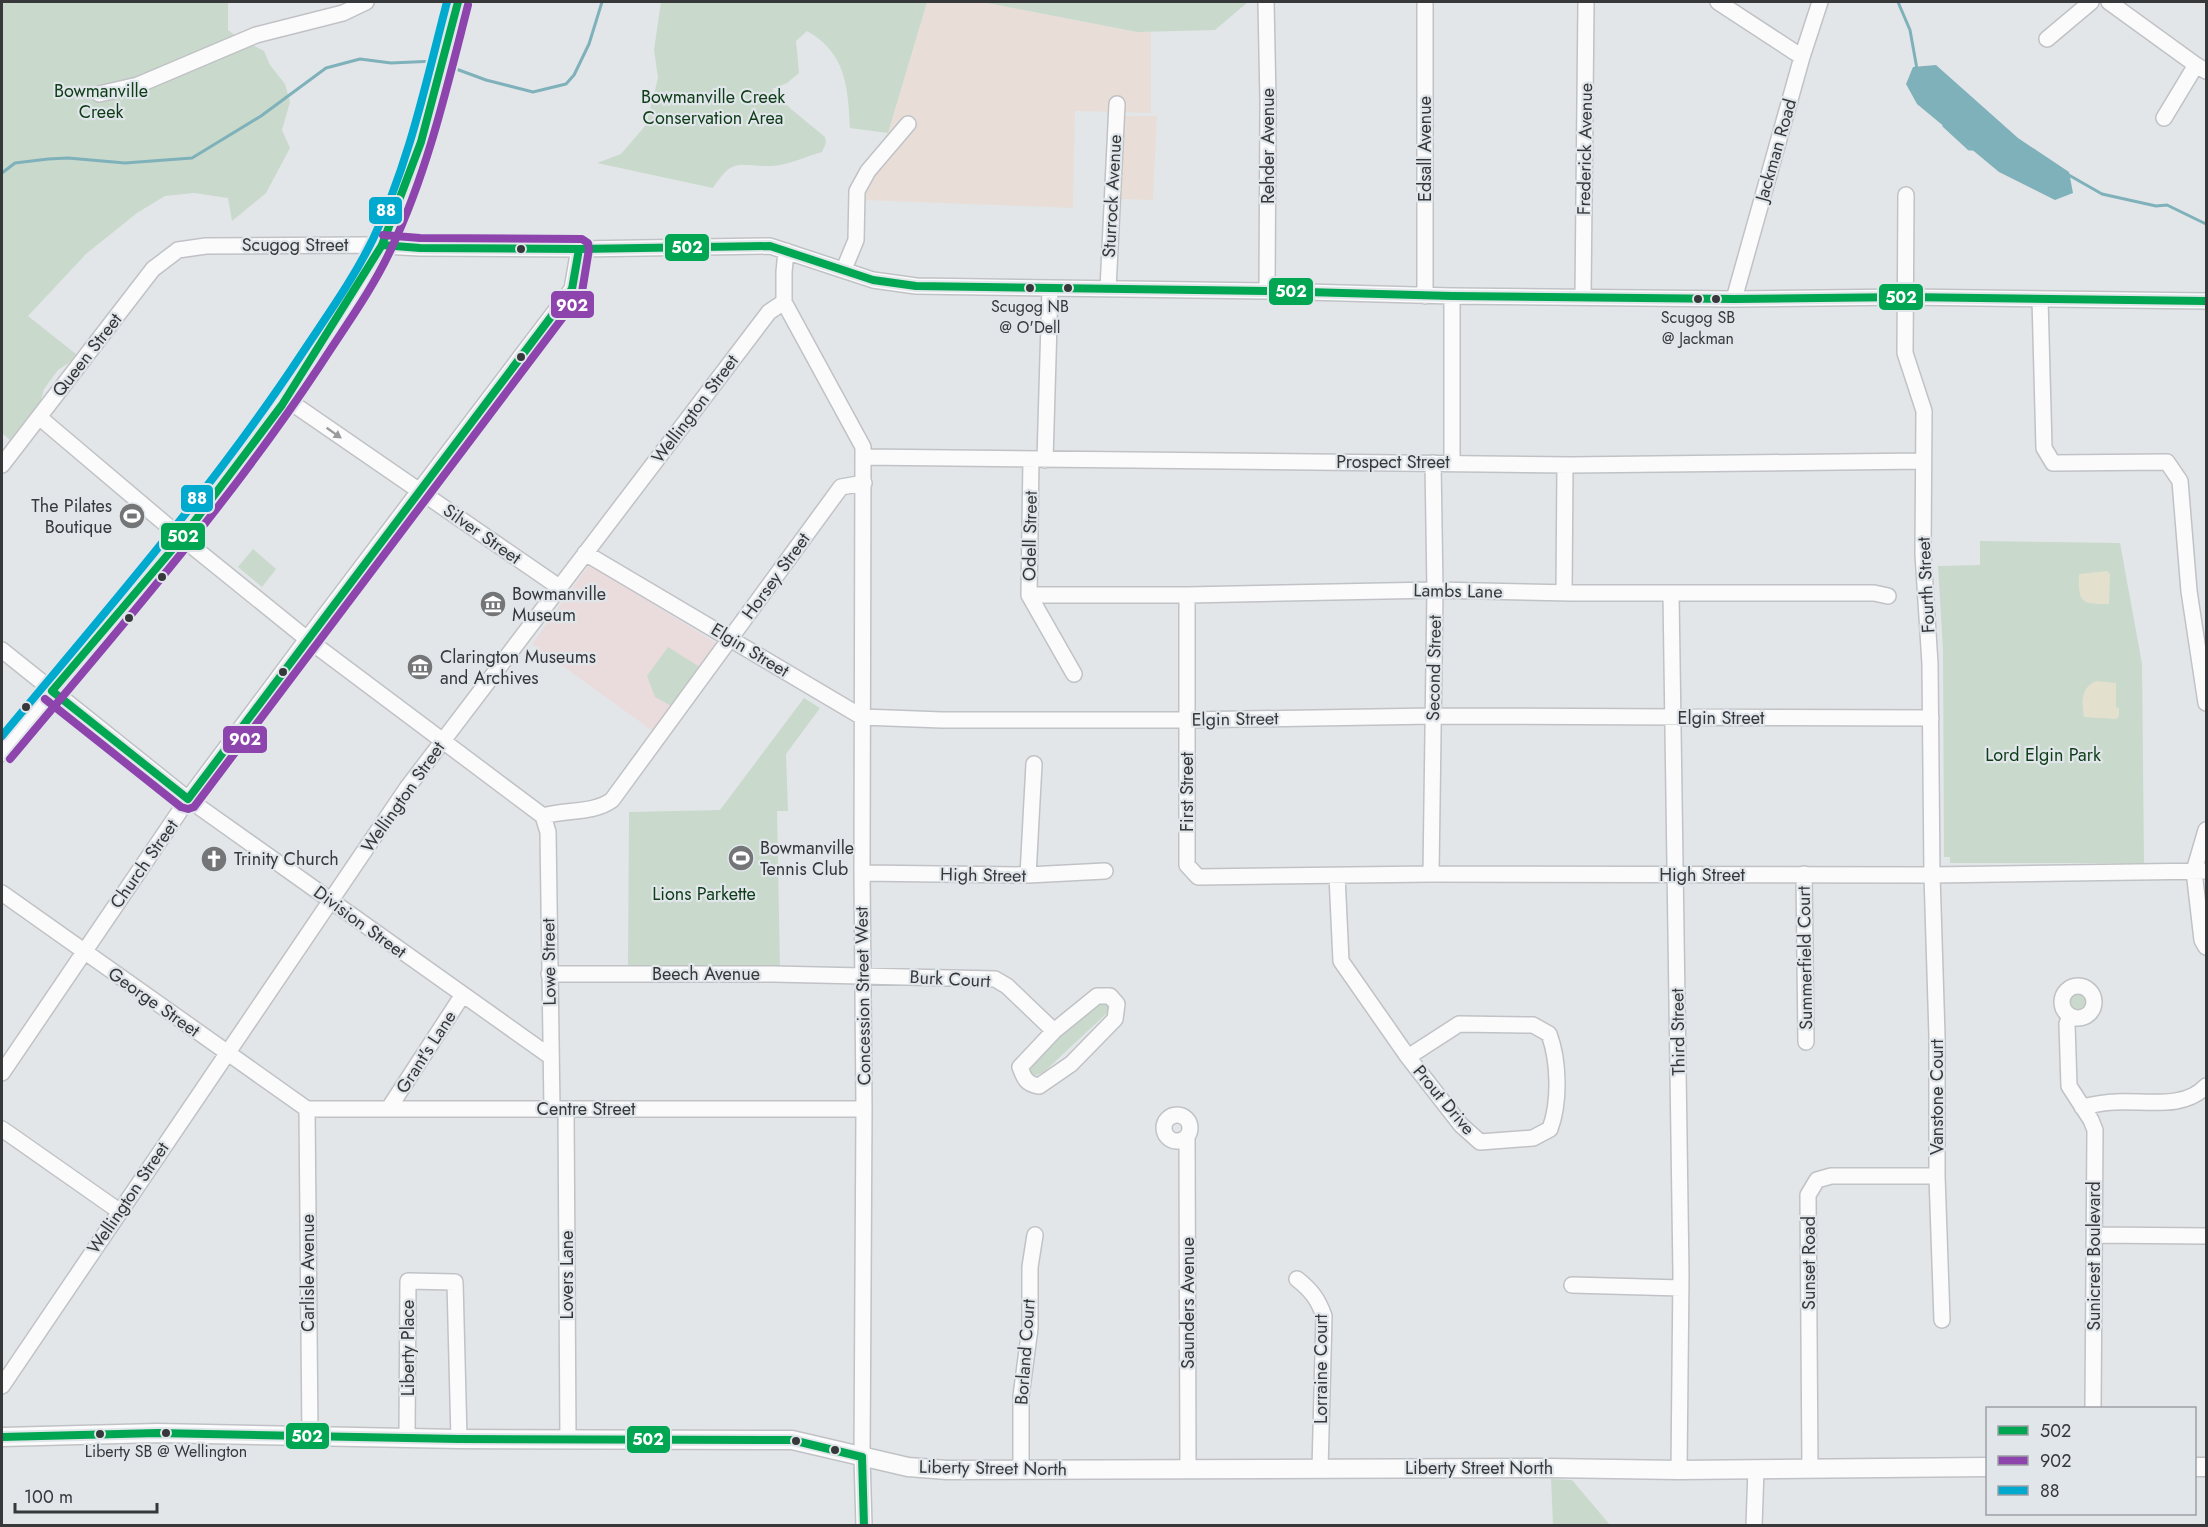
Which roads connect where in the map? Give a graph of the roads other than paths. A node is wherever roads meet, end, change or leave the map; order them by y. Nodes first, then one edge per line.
1 (366, 2) edge
2 (458, 2) edge
3 (1266, 2) edge
4 (1425, 2) edge
5 (1586, 2) edge
6 (1718, 2) edge
7 (1820, 2) edge
8 (2091, 2) edge
9 (2109, 2) edge
10 (2047, 39) dead end
11 (1802, 57) junction
12 (2201, 68) edge
13 (99, 94) dead end
14 (1117, 104) dead end
15 (2164, 118) dead end
16 (908, 124) dead end
17 (1906, 195) dead end
18 (382, 245) junction
19 (579, 249) junction
20 (178, 250) joint
21 (786, 251) junction
22 (844, 269) junction
23 (1050, 288) junction
24 (1108, 289) junction
25 (1267, 291) junction
26 (1425, 296) junction
27 (1452, 297) junction
28 (1583, 297) junction
29 (1905, 297) junction
30 (1734, 299) junction
31 (2040, 299) junction
32 (2206, 301) edge
33 (784, 302) junction
34 (286, 399) junction
35 (39, 417) junction
36 (863, 457) junction
37 (1038, 459) junction
38 (1923, 461) junction
39 (1433, 462) junction
40 (1452, 463) junction
41 (2, 465) edge
42 (1565, 465) junction
43 (864, 483) junction
44 (419, 490) junction
45 (182, 538) junction
46 (585, 553) junction
47 (559, 587) junction
48 (1435, 590) junction
49 (1564, 593) junction
50 (1187, 594) junction
51 (1671, 594) junction
52 (1029, 595) junction
53 (1888, 596) dead end
54 (307, 639) junction
55 (731, 639) junction
56 (2, 650) edge
57 (2203, 655) edge
58 (1074, 674) dead end
59 (52, 691) junction
60 (2206, 703) edge
61 (1433, 716) junction
62 (862, 717) junction
63 (1674, 718) junction
64 (1931, 718) junction
65 (1186, 720) junction
66 (442, 742) junction
67 (2, 752) edge
68 (1034, 764) dead end
69 (188, 799) junction
70 (543, 816) junction
71 (2206, 830) edge
72 (1105, 871) dead end
73 (2200, 871) edge
74 (862, 873) junction
75 (1431, 874) junction
76 (1804, 874) junction
77 (1029, 876) junction
78 (1337, 876) junction
79 (1676, 876) junction
80 (1932, 876) junction
81 (1198, 877) joint
82 (2, 893) edge
83 (329, 901) junction
84 (2206, 947) edge
85 (83, 952) junction
86 (549, 974) junction
87 (863, 976) junction
88 (462, 996) junction
89 (2070, 1016) dead end
90 (1054, 1031) junction
91 (1806, 1042) dead end
92 (226, 1053) junction
93 (551, 1057) junction
94 (1408, 1058) junction
95 (2, 1073) edge
96 (2206, 1086) edge
97 (2082, 1107) junction
98 (389, 1108) junction
99 (307, 1109) junction
100 (559, 1109) junction
101 (864, 1109) junction
102 (2, 1129) edge
103 (1187, 1137) dead end
104 (1937, 1176) junction
105 (119, 1211) junction
106 (1035, 1235) dead end
107 (2094, 1235) junction
108 (2206, 1236) edge
109 (1297, 1279) dead end
110 (1572, 1285) dead end
111 (1681, 1288) junction
112 (1942, 1320) dead end
113 (7, 1366) edge
114 (2, 1386) edge
115 (2093, 1407) edge
116 (2, 1437) edge
117 (310, 1437) junction
118 (407, 1438) junction
119 (459, 1439) junction
120 (568, 1440) junction
121 (862, 1457) junction
122 (1986, 1467) edge
123 (1810, 1468) junction
124 (1021, 1469) junction
125 (1188, 1469) junction
126 (1320, 1469) junction
127 (1756, 1469) junction
128 (1678, 1470) junction
129 (864, 1526) edge
130 (1754, 1526) edge

1 - 13 street
2 - 18 main road
3 - 25 street, Rehder Avenue
4 - 26 street, Edsall Avenue
5 - 28 street, Frederick Avenue
6 - 11 street
7 - 11 street, Jackman Road
8 - 10 street
9 - 12 street
11 - 30 street, Jackman Road
12 - 15 street
14 - 24 street, Sturrock Avenue
16 - 22 street
17 - 29 street, Fourth Street
18 - 19 street, Scugog Street
18 - 20 street, Scugog Street
18 - 34 main road
19 - 21 street, Scugog Street
19 - 44 street, Church Street
20 - 35 street, Queen Street
21 - 22 street, Scugog Street
21 - 33 street
22 - 23 street, Scugog Street
23 - 24 street, Scugog Street
23 - 37 street, Odell Street
24 - 25 street, Scugog Street
25 - 26 street, Scugog Street
26 - 27 street, Scugog Street
27 - 28 street, Scugog Street
27 - 40 street
28 - 30 street, Scugog Street
29 - 30 street, Scugog Street
29 - 31 street, Scugog Street
29 - 38 street, Fourth Street
31 - 32 street, Scugog Street
31 - 57 street
33 - 36 street, Concession Street West
33 - 46 street, Wellington Street
34 -> 44 street, Silver Street
34 - 45 main road
35 - 41 street, Queen Street
35 - 45 street
36 - 37 street, Prospect Street
36 - 43 street, Concession Street West
37 - 39 street, Prospect Street
37 - 52 street, Odell Street
38 - 42 street, Prospect Street
38 - 64 street, Fourth Street
39 - 40 street, Prospect Street
39 - 48 street, Second Street
40 - 42 street, Prospect Street
42 - 49 street
43 - 55 street, Horsey Street
43 - 62 street, Concession Street West
44 - 47 street, Silver Street
44 - 54 street, Church Street
45 - 54 street
45 - 59 main road
46 - 47 street, Wellington Street
46 - 55 street, Elgin Street
47 - 66 street, Wellington Street
48 - 49 street, Lambs Lane
48 - 50 street, Lambs Lane
48 - 61 street, Second Street
49 - 51 street, Lambs Lane
50 - 52 street, Lambs Lane
50 - 65 street, First Street
51 - 53 street, Lambs Lane
51 - 63 street, Third Street
52 - 58 street, Odell Street
54 - 66 street
54 - 69 street, Church Street
55 - 62 street, Elgin Street
55 - 70 street, Horsey Street
56 - 59 street, Division Street
57 - 60 street
59 - 67 main road
59 - 69 street, Division Street
61 - 63 street, Elgin Street
61 - 65 street, Elgin Street
61 - 75 street, Second Street
62 - 65 street, Elgin Street
62 - 74 street, Concession Street West
63 - 64 street, Elgin Street
63 - 79 street, Third Street
64 - 80 street, Fourth Street
65 - 81 street, First Street
66 - 70 street
66 - 83 street, Wellington Street
68 - 77 street
69 - 83 street, Division Street
69 - 85 street, Church Street
70 - 86 street, Lowe Street
71 - 73 street
72 - 77 street, High Street
73 - 80 street, High Street
73 - 84 street
74 - 77 street, High Street
74 - 87 street, Concession Street West
75 - 78 street, High Street
75 - 79 street, High Street
76 - 79 street, High Street
76 - 80 street, High Street
76 - 91 street, Summerfield Court
78 - 81 street, High Street
78 - 94 street, Prout Drive
79 - 111 street, Third Street
80 - 104 street, Vanstone Court
82 - 85 street, George Street
83 - 88 street, Division Street
83 - 92 street, Wellington Street
85 - 92 street, George Street
85 - 95 street, Church Street
86 - 87 street, Beech Avenue
86 - 93 street, Lowe Street
87 - 90 street, Burk Court
87 - 101 street, Concession Street West
88 - 93 street, Division Street
88 - 98 street, Grant's Lane
89 - 97 street, Sunicrest Boulevard
90 - 90 street
92 - 99 street, George Street
92 - 105 street, Wellington Street
93 - 100 street, Lowe Street
94 - 94 street, Prout Drive
96 - 97 street
97 - 107 street, Sunicrest Boulevard
98 - 99 street, Centre Street
98 - 100 street, Centre Street
99 - 117 street, Carlisle Avenue
100 - 101 street, Centre Street
100 - 120 street, Lovers Lane
101 - 121 street, Concession Street West
102 - 105 street
103 - 125 street, Saunders Avenue
104 - 112 street, Vanstone Court
104 - 123 street, Sunset Road
105 - 113 street, Wellington Street
106 - 124 street, Borland Court
107 - 108 street
107 - 115 street, Sunicrest Boulevard
109 - 126 street, Lorraine Court
110 - 111 street
111 - 128 street, Third Street
113 - 114 street, Wellington Street
116 - 117 main road, Liberty Street North
117 - 118 main road, Liberty Street North
118 - 119 main road, Liberty Street North
118 - 119 street, Liberty Place
119 - 120 main road, Liberty Street North
120 - 121 main road, Liberty Street North
121 - 124 main road, Liberty Street North
121 - 129 street, Concession Street West
122 - 123 main road, Liberty Street North
123 - 127 main road, Liberty Street North
124 - 125 main road, Liberty Street North
125 - 126 main road, Liberty Street North
126 - 128 main road, Liberty Street North
127 - 128 main road, Liberty Street North
127 - 130 street

